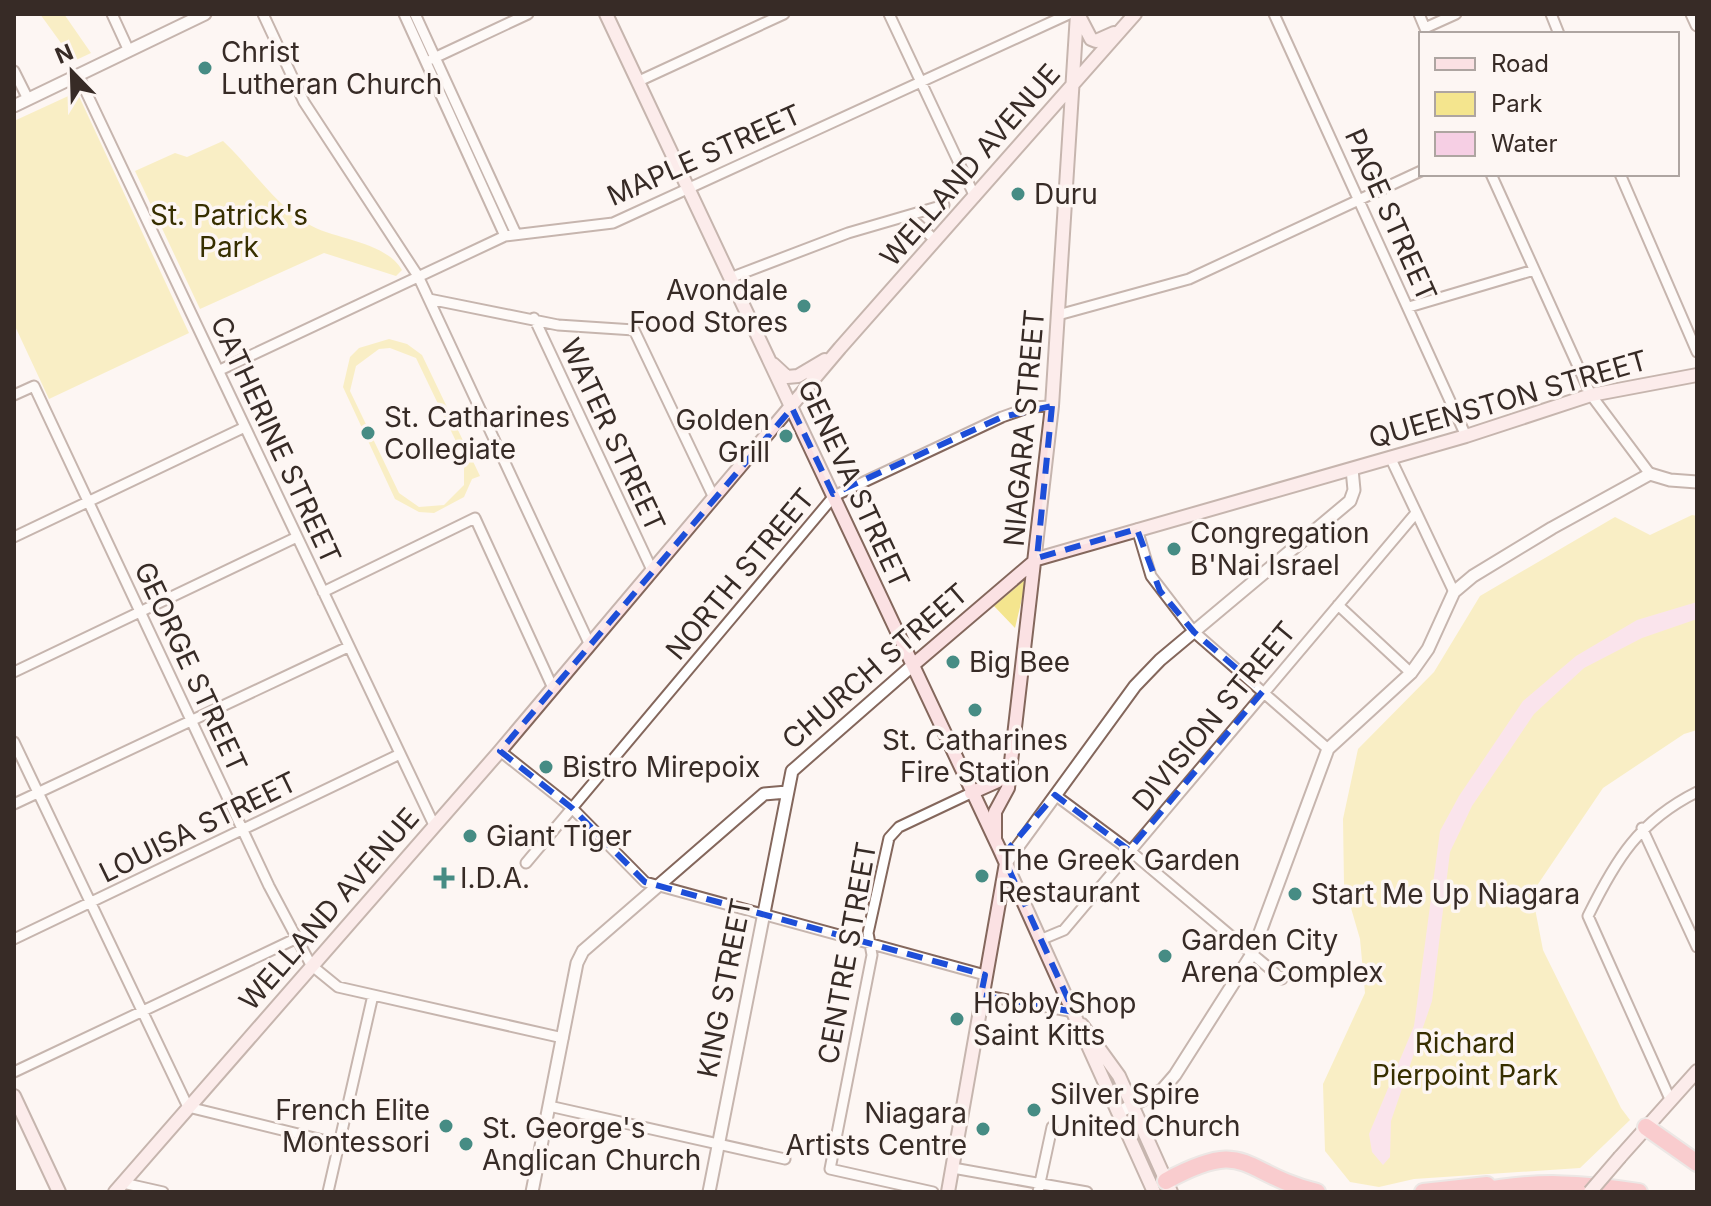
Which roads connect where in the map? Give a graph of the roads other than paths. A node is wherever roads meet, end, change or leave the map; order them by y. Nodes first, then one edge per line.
1 (112, 14) edge
2 (205, 14) edge
3 (263, 14) edge
4 (404, 14) edge
5 (415, 14) edge
6 (528, 14) edge
7 (606, 14) edge
8 (784, 14) edge
9 (889, 14) edge
10 (1069, 14) edge
11 (1078, 14) edge
12 (1135, 14) edge
13 (1274, 14) edge
14 (1419, 14) edge
15 (1456, 14) edge
16 (1692, 14) edge
17 (1697, 25) edge
18 (1124, 27) junction
19 (1427, 31) edge
20 (129, 51) junction
21 (430, 60) junction
22 (14, 71) edge
23 (78, 75) junction
24 (920, 80) junction
25 (639, 81) junction
26 (1072, 85) junction
27 (28, 99) junction
28 (14, 106) edge
29 (1419, 172) edge
30 (1492, 176) edge
31 (1621, 176) edge
32 (688, 189) junction
33 (975, 197) junction
34 (1359, 200) junction
35 (944, 205) dead end
36 (910, 217) junction
37 (516, 234) junction
38 (505, 236) junction
39 (936, 241) junction
40 (1534, 270) junction
41 (418, 276) junction
42 (730, 278) junction
43 (429, 299) junction
44 (1409, 307) junction
45 (1058, 315) junction
46 (534, 318) junction
47 (840, 348) junction
48 (1697, 352) edge
49 (769, 361) junction
50 (220, 370) junction
51 (1697, 375) edge
52 (14, 395) edge
53 (1591, 395) junction
54 (1052, 406) junction
55 (792, 408) junction
56 (245, 427) junction
57 (1466, 436) junction
58 (1390, 457) junction
59 (1352, 469) junction
60 (1650, 474) junction
61 (1697, 482) edge
62 (834, 496) junction
63 (714, 498) junction
64 (89, 501) junction
65 (1416, 513) junction
66 (1137, 529) junction
67 (14, 537) edge
68 (297, 537) junction
69 (1037, 559) junction
70 (652, 570) junction
71 (323, 592) junction
72 (1454, 592) junction
73 (1338, 605) junction
74 (141, 611) junction
75 (1194, 632) junction
76 (589, 643) junction
77 (348, 647) junction
78 (913, 665) junction
79 (14, 672) edge
80 (1411, 673) junction
81 (552, 686) junction
82 (1263, 691) junction
83 (192, 721) junction
84 (14, 742) edge
85 (1328, 749) junction
86 (500, 751) junction
87 (400, 754) junction
88 (1008, 766) junction
89 (787, 792) junction
90 (1697, 792) edge
91 (38, 793) junction
92 (971, 793) junction
93 (1055, 795) junction
94 (14, 804) edge
95 (572, 808) junction
96 (434, 825) junction
97 (1642, 828) junction
98 (243, 830) junction
99 (995, 841) junction
100 (1129, 850) junction
101 (526, 863) dead end
102 (1006, 863) junction
103 (658, 884) junction
104 (91, 903) junction
105 (763, 914) junction
106 (14, 939) edge
107 (295, 939) junction
108 (1040, 940) junction
109 (869, 944) junction
110 (1697, 947) edge
111 (1252, 954) junction
112 (311, 965) junction
113 (985, 975) junction
114 (1282, 979) dead end
115 (373, 995) junction
116 (981, 995) junction
117 (143, 1011) junction
118 (1076, 1016) junction
119 (563, 1038) junction
120 (1697, 1071) edge
121 (14, 1072) edge
122 (14, 1096) edge
123 (1670, 1099) junction
124 (1133, 1105) junction
125 (549, 1106) junction
126 (188, 1107) junction
127 (1119, 1112) junction
128 (1052, 1127) dead end
129 (1646, 1127) junction
130 (339, 1144) junction
131 (718, 1144) junction
132 (785, 1159) dead end
133 (1697, 1163) edge
134 (953, 1168) junction
135 (1532, 1183) junction
136 (119, 1188) edge
137 (1039, 1188) edge
138 (1158, 1190) edge
139 (331, 1191) edge
140 (59, 1192) edge
141 (163, 1192) edge
142 (532, 1192) edge
143 (709, 1192) edge
144 (933, 1192) edge
145 (948, 1192) edge
146 (1087, 1192) edge
147 (1317, 1192) edge
148 (1423, 1192) edge
149 (1477, 1192) edge
150 (1590, 1192) edge
151 (1639, 1192) edge

1 - 20 street
2 - 20 street
3 - 41 street
4 - 21 street
5 - 21 street
6 - 21 street
7 - 25 main road, GENEVA STREET
8 - 25 street
9 - 24 street
10 - 24 street, MAPLE STREET
11 - 18 main road
11 - 26 main road, NIAGARA STREET
12 - 18 main road, WELLAND AVENUE
13 - 34 street, PAGE STREET
14 - 19 street
15 - 19 street
16 - 17 street
18 - 26 main road, WELLAND AVENUE
20 - 23 street
21 - 37 street
21 - 38 street
22 - 27 street
23 - 27 street
23 - 50 street, CATHERINE STREET
24 - 32 street, MAPLE STREET
24 - 33 street
25 - 32 main road, GENEVA STREET
26 - 33 main road, WELLAND AVENUE
26 - 45 main road, NIAGARA STREET
27 - 28 street
29 - 34 street
30 - 40 street
31 - 48 street
32 - 37 street, MAPLE STREET
32 - 42 main road, GENEVA STREET
33 - 39 main road, WELLAND AVENUE
34 - 44 street, PAGE STREET
34 - 45 street
35 - 36 street
36 - 39 street
36 - 42 street
37 - 38 street, MAPLE STREET
38 - 41 street, MAPLE STREET
39 - 47 main road, WELLAND AVENUE
40 - 44 street
40 - 53 street
41 - 43 street
41 - 50 street, MAPLE STREET
42 - 49 main road, GENEVA STREET
43 - 46 street
43 - 76 street
44 - 57 street, PAGE STREET
45 - 54 main road, NIAGARA STREET
46 - 63 street
46 - 70 street, WATER STREET
47 - 49 main road
47 - 55 main road, WELLAND AVENUE
49 - 55 main road, GENEVA STREET
50 - 56 street, CATHERINE STREET
51 - 53 main road, QUEENSTON STREET
52 - 64 street, GEORGE STREET
53 - 57 main road, QUEENSTON STREET
53 - 60 street
54 - 62 street, NORTH STREET
54 - 69 main road, NIAGARA STREET
55 - 62 main road, GENEVA STREET
55 - 63 main road, WELLAND AVENUE
56 - 64 street
56 - 68 street, CATHERINE STREET
57 - 58 main road, QUEENSTON STREET
58 - 59 main road, QUEENSTON STREET
58 - 65 street
59 - 66 main road, CHURCH STREET
59 - 75 street, QUEENSTON STREET
60 - 61 street
60 - 72 street
62 - 78 main road, GENEVA STREET
62 - 95 street, NORTH STREET
63 - 70 main road, WELLAND AVENUE
64 - 67 street
64 - 74 street, GEORGE STREET
65 - 72 street
65 - 73 street, DIVISION STREET
66 - 69 main road, CHURCH STREET
66 - 75 street
68 - 71 street, CATHERINE STREET
68 - 74 street
69 - 78 main road, CHURCH STREET
69 - 88 main road, NIAGARA STREET
70 - 76 main road, WELLAND AVENUE
71 - 77 street, CATHERINE STREET
71 - 81 street
72 - 80 street
73 - 80 street
73 - 82 street, DIVISION STREET
74 - 79 street
74 - 83 street, GEORGE STREET
75 - 82 street
75 - 93 street, QUEENSTON STREET
76 - 81 main road, WELLAND AVENUE
77 - 83 street
77 - 87 street, CATHERINE STREET
78 - 89 street, CHURCH STREET
78 - 92 main road, GENEVA STREET
80 - 85 street
81 - 86 main road, WELLAND AVENUE
82 - 85 street
82 - 100 street, DIVISION STREET
83 - 91 street
83 - 98 street, GEORGE STREET
84 - 91 street
85 - 111 street
86 - 95 street
86 - 96 main road, WELLAND AVENUE
87 - 96 street, CATHERINE STREET
87 - 98 street, LOUISA STREET
88 - 92 main road
88 - 99 main road, NIAGARA STREET
89 - 103 street, CHURCH STREET
89 - 105 street, KING STREET
90 - 97 street
91 - 94 street
91 - 104 street
92 - 99 main road, GENEVA STREET
92 - 109 street, CENTRE STREET
93 - 100 street
93 - 102 street, QUEENSTON STREET
95 - 101 street, NORTH STREET
95 - 103 street
96 - 112 main road, WELLAND AVENUE
97 - 110 street
97 - 123 street
98 - 104 street, LOUISA STREET
98 - 107 street, GEORGE STREET
99 - 102 main road, GENEVA STREET
100 - 108 street, DIVISION STREET
100 - 111 street
102 - 108 main road, GENEVA STREET
102 - 113 main road
103 - 105 street
103 - 119 street, CHURCH STREET
104 - 106 street, LOUISA STREET
104 - 117 street
105 - 109 street
105 - 131 street, KING STREET
107 - 112 street, GEORGE STREET
107 - 117 street
108 - 118 main road, GENEVA STREET
109 - 113 street
109 - 144 street, CENTRE STREET
111 - 114 street
111 - 124 street
112 - 115 street
112 - 126 main road, WELLAND AVENUE
113 - 116 main road
115 - 119 street
115 - 130 street
116 - 118 street
116 - 134 main road
117 - 121 street
117 - 126 street
118 - 124 main road, GENEVA STREET
118 - 127 main road, GENEVA STREET
119 - 125 street, CHURCH STREET
120 - 123 main road
122 - 140 main road
123 - 129 main road
124 - 127 street
124 - 138 main road, GENEVA STREET
125 - 131 street
125 - 142 street, CHURCH STREET
126 - 130 street
126 - 136 main road, WELLAND AVENUE
127 - 138 main road, GENEVA STREET
128 - 137 street
129 - 133 highway
129 - 150 main road, bridge
130 - 139 street
131 - 132 street
131 - 143 street, KING STREET
134 - 137 street
134 - 145 main road
135 - 148 highway
135 - 149 highway
135 - 151 highway
136 - 141 street
137 - 146 street
138 - 147 highway

